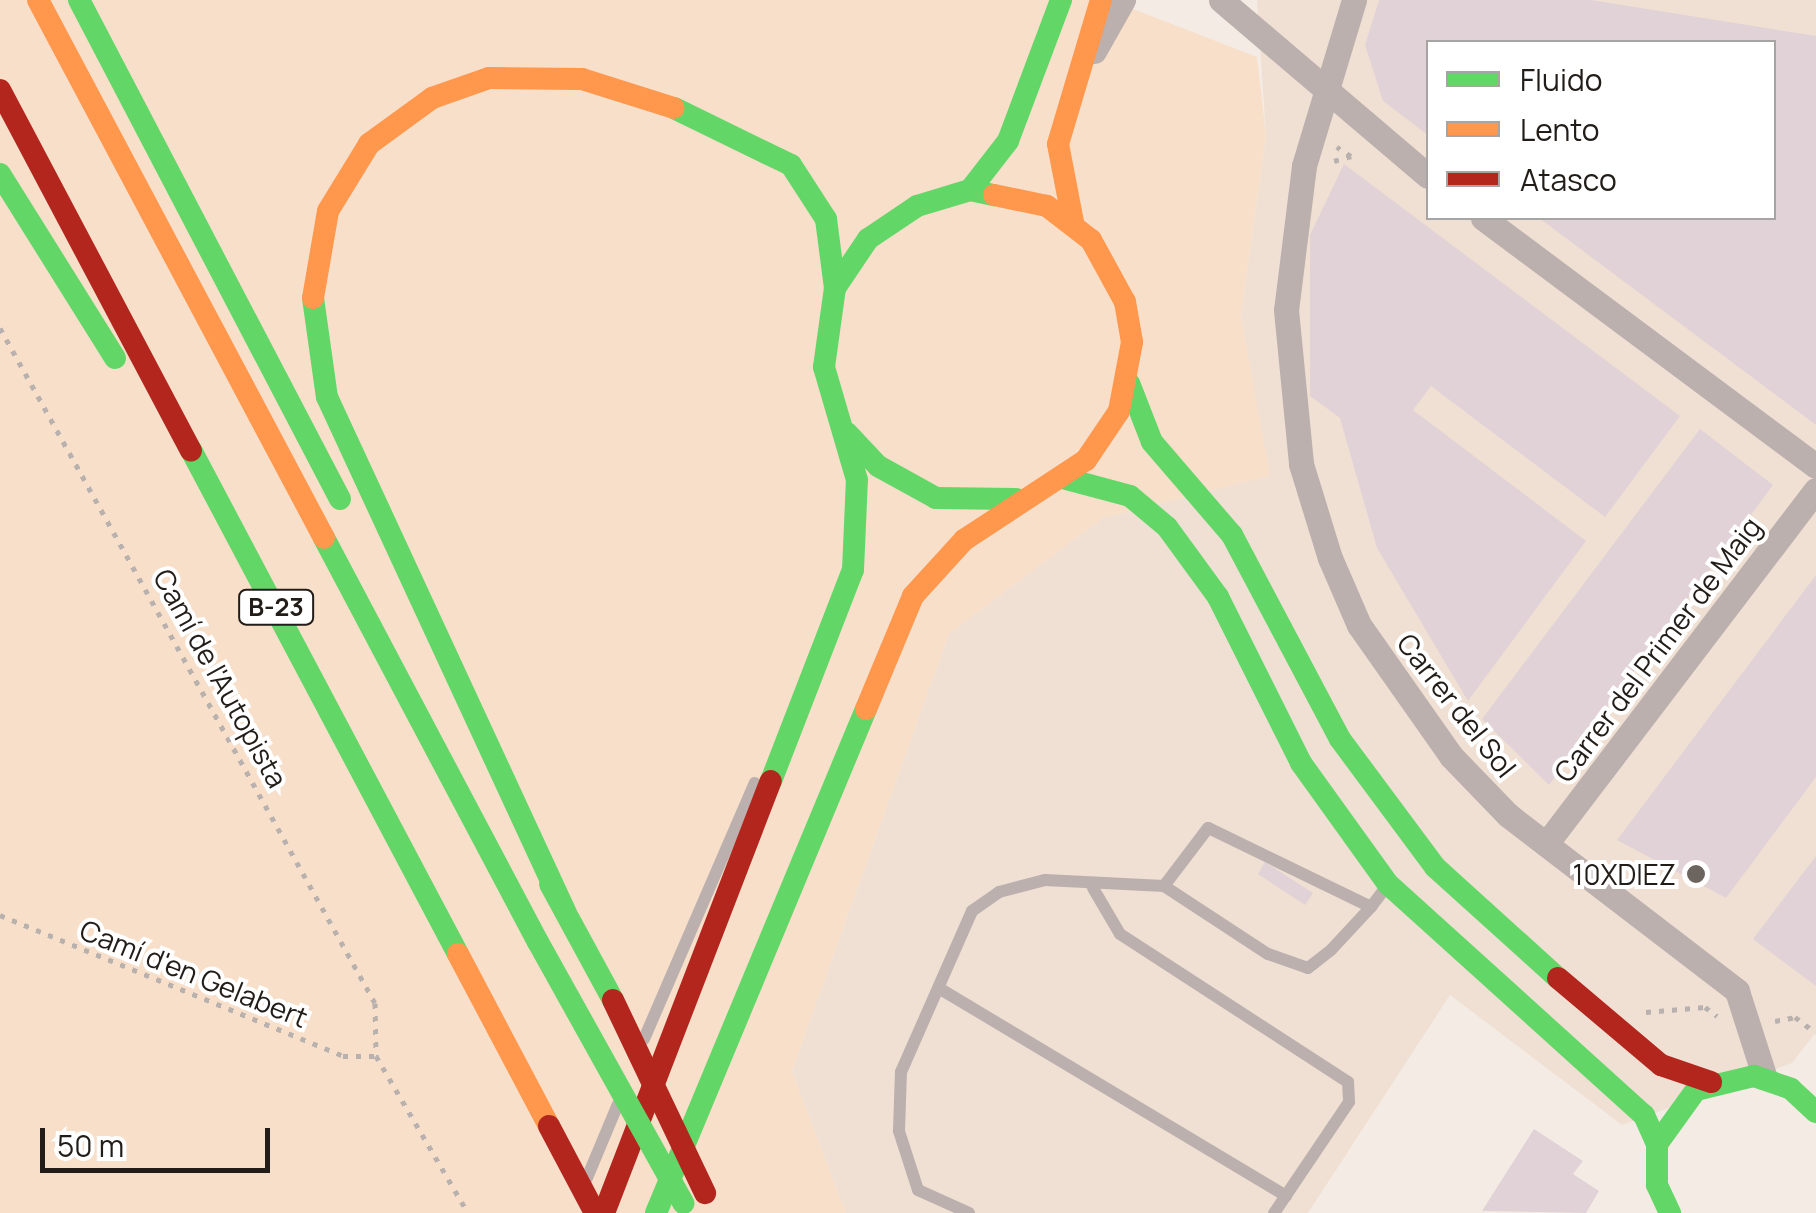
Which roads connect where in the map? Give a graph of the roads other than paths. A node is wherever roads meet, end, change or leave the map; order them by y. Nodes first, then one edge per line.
1 (38, 0) edge
2 (79, 0) edge
3 (1062, 0) edge
4 (1101, 0) edge
5 (1124, 0) edge
6 (1221, 0) edge
7 (1354, 0) edge
8 (1079, 72) junction
9 (1325, 85) junction
10 (0, 90) edge
11 (0, 174) edge
12 (1426, 174) edge
13 (970, 190) junction
14 (1486, 220) edge
15 (1073, 222) junction
16 (835, 288) junction
17 (1129, 383) junction
18 (846, 432) junction
19 (1816, 466) edge
20 (1063, 478) junction
21 (1816, 490) edge
22 (1022, 498) junction
23 (350, 520) dead end
24 (232, 524) junction
25 (377, 569) dead end
26 (798, 724) junction
27 (1546, 844) junction
28 (1388, 884) junction
29 (1164, 886) junction
30 (1093, 888) junction
31 (1372, 908) junction
32 (565, 911) junction
33 (942, 990) junction
34 (1816, 1075) edge
35 (1765, 1078) junction
36 (1711, 1082) junction
37 (1798, 1095) junction
38 (1816, 1112) edge
39 (1657, 1144) junction
40 (1286, 1196) junction
41 (708, 1203) edge
42 (687, 1208) edge
43 (573, 1213) edge
44 (594, 1213) edge
45 (604, 1213) edge
46 (656, 1213) edge
47 (969, 1213) edge
48 (1274, 1213) edge
49 (1670, 1213) edge

1 - 42 main road, B-23, bridge
2 - 23 main road
3 - 13 main road
4 - 8 main road
5 - 8 street
6 - 9 street
7 - 9 street, Carrer del Sol
8 - 15 main road
9 - 12 street
9 - 27 street, Carrer del Sol
10 - 24 main road, B-23
11 - 24 main road
13 - 15 main road
13 - 16 main road
14 - 19 street
15 - 17 main road
16 - 18 main road
16 - 32 main road
17 - 20 main road
17 - 36 main road
18 - 22 main road
18 - 26 main road
20 - 22 main road
20 - 28 main road
21 - 27 street, Carrer del Primer de Maig
22 - 46 main road
24 - 44 main road, B-23, bridge
25 - 32 main road
26 - 43 lane
26 - 45 main road
27 - 35 street, Carrer del Sol
28 - 31 lane
28 - 39 main road
29 - 30 lane
29 - 31 lane
29 - 31 lane
30 - 33 lane
30 - 40 lane
32 - 41 main road, bridge
33 - 40 lane
33 - 47 lane
34 - 37 main road
35 - 36 main road
35 - 37 main road
36 - 39 main road
37 - 38 main road
39 - 49 main road
40 - 48 lane

